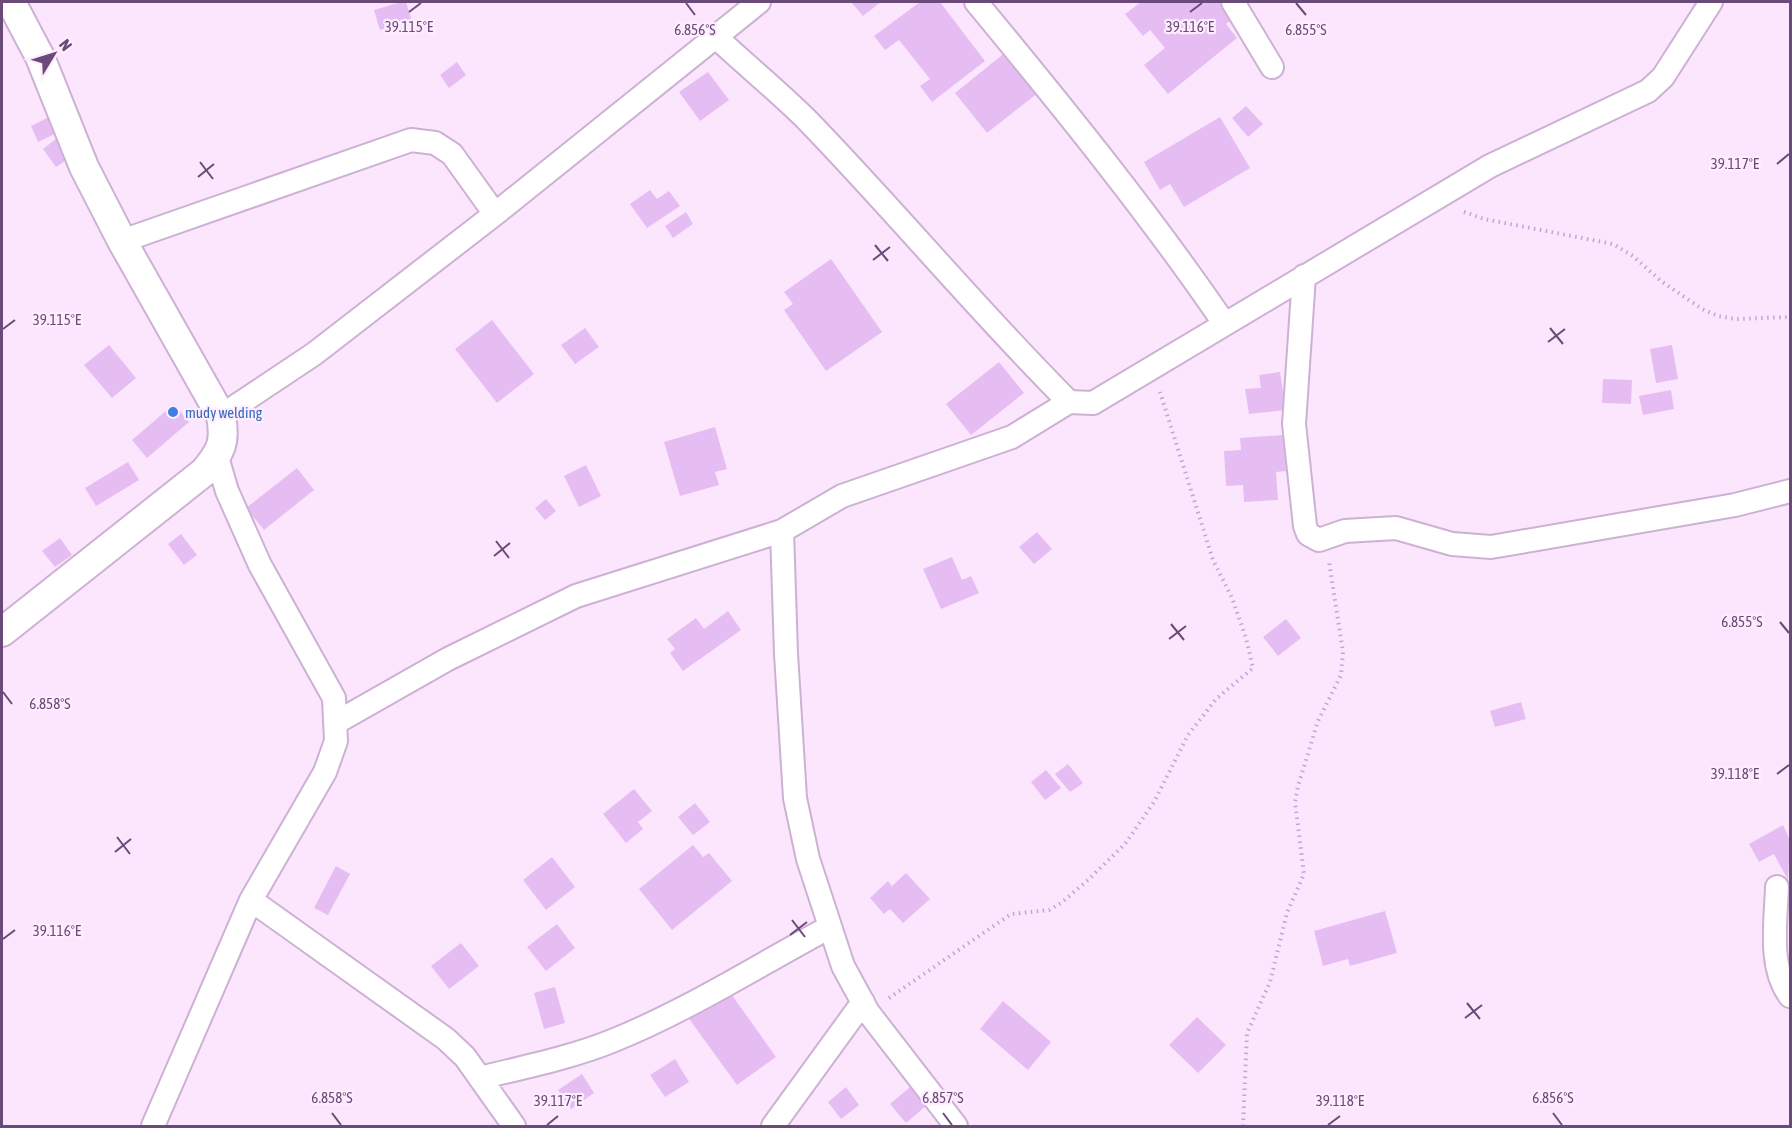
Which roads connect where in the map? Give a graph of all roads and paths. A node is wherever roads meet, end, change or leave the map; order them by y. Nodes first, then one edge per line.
1 (11, 2) edge
2 (759, 2) edge
3 (976, 2) edge
4 (1233, 2) edge
5 (1711, 2) edge
6 (717, 38) junction
7 (1272, 67) dead end
8 (1431, 200) junction
9 (495, 214) junction
10 (122, 241) junction
11 (1304, 276) junction
12 (1791, 317) edge
13 (1224, 323) junction
14 (1152, 367) junction
15 (1069, 402) junction
16 (221, 416) junction
17 (217, 457) junction
18 (1791, 491) edge
19 (782, 531) junction
20 (1327, 537) junction
21 (2, 632) edge
22 (337, 723) junction
23 (1777, 886) dead end
24 (251, 900) junction
25 (828, 928) junction
26 (1791, 996) edge
27 (866, 1007) junction
28 (480, 1078) junction
29 (153, 1126) edge
30 (514, 1126) edge
31 (773, 1126) edge
32 (956, 1126) edge
33 (1243, 1126) edge

1 - 10 street
2 - 6 street
3 - 13 street
4 - 7 street
5 - 8 street
6 - 9 street
6 - 15 street
8 - 11 street
8 - 12 path
9 - 10 street
9 - 16 street
10 - 16 street
11 - 13 street
11 - 20 street
13 - 14 street
14 - 15 street
14 - 27 path
15 - 19 street
16 - 17 street
17 - 21 street
17 - 22 street
18 - 20 street
19 - 22 street
19 - 25 street
20 - 33 path
22 - 24 street
23 - 26 street
24 - 28 street
24 - 29 street
25 - 27 street
25 - 28 street
27 - 31 street
27 - 32 street
28 - 30 street

